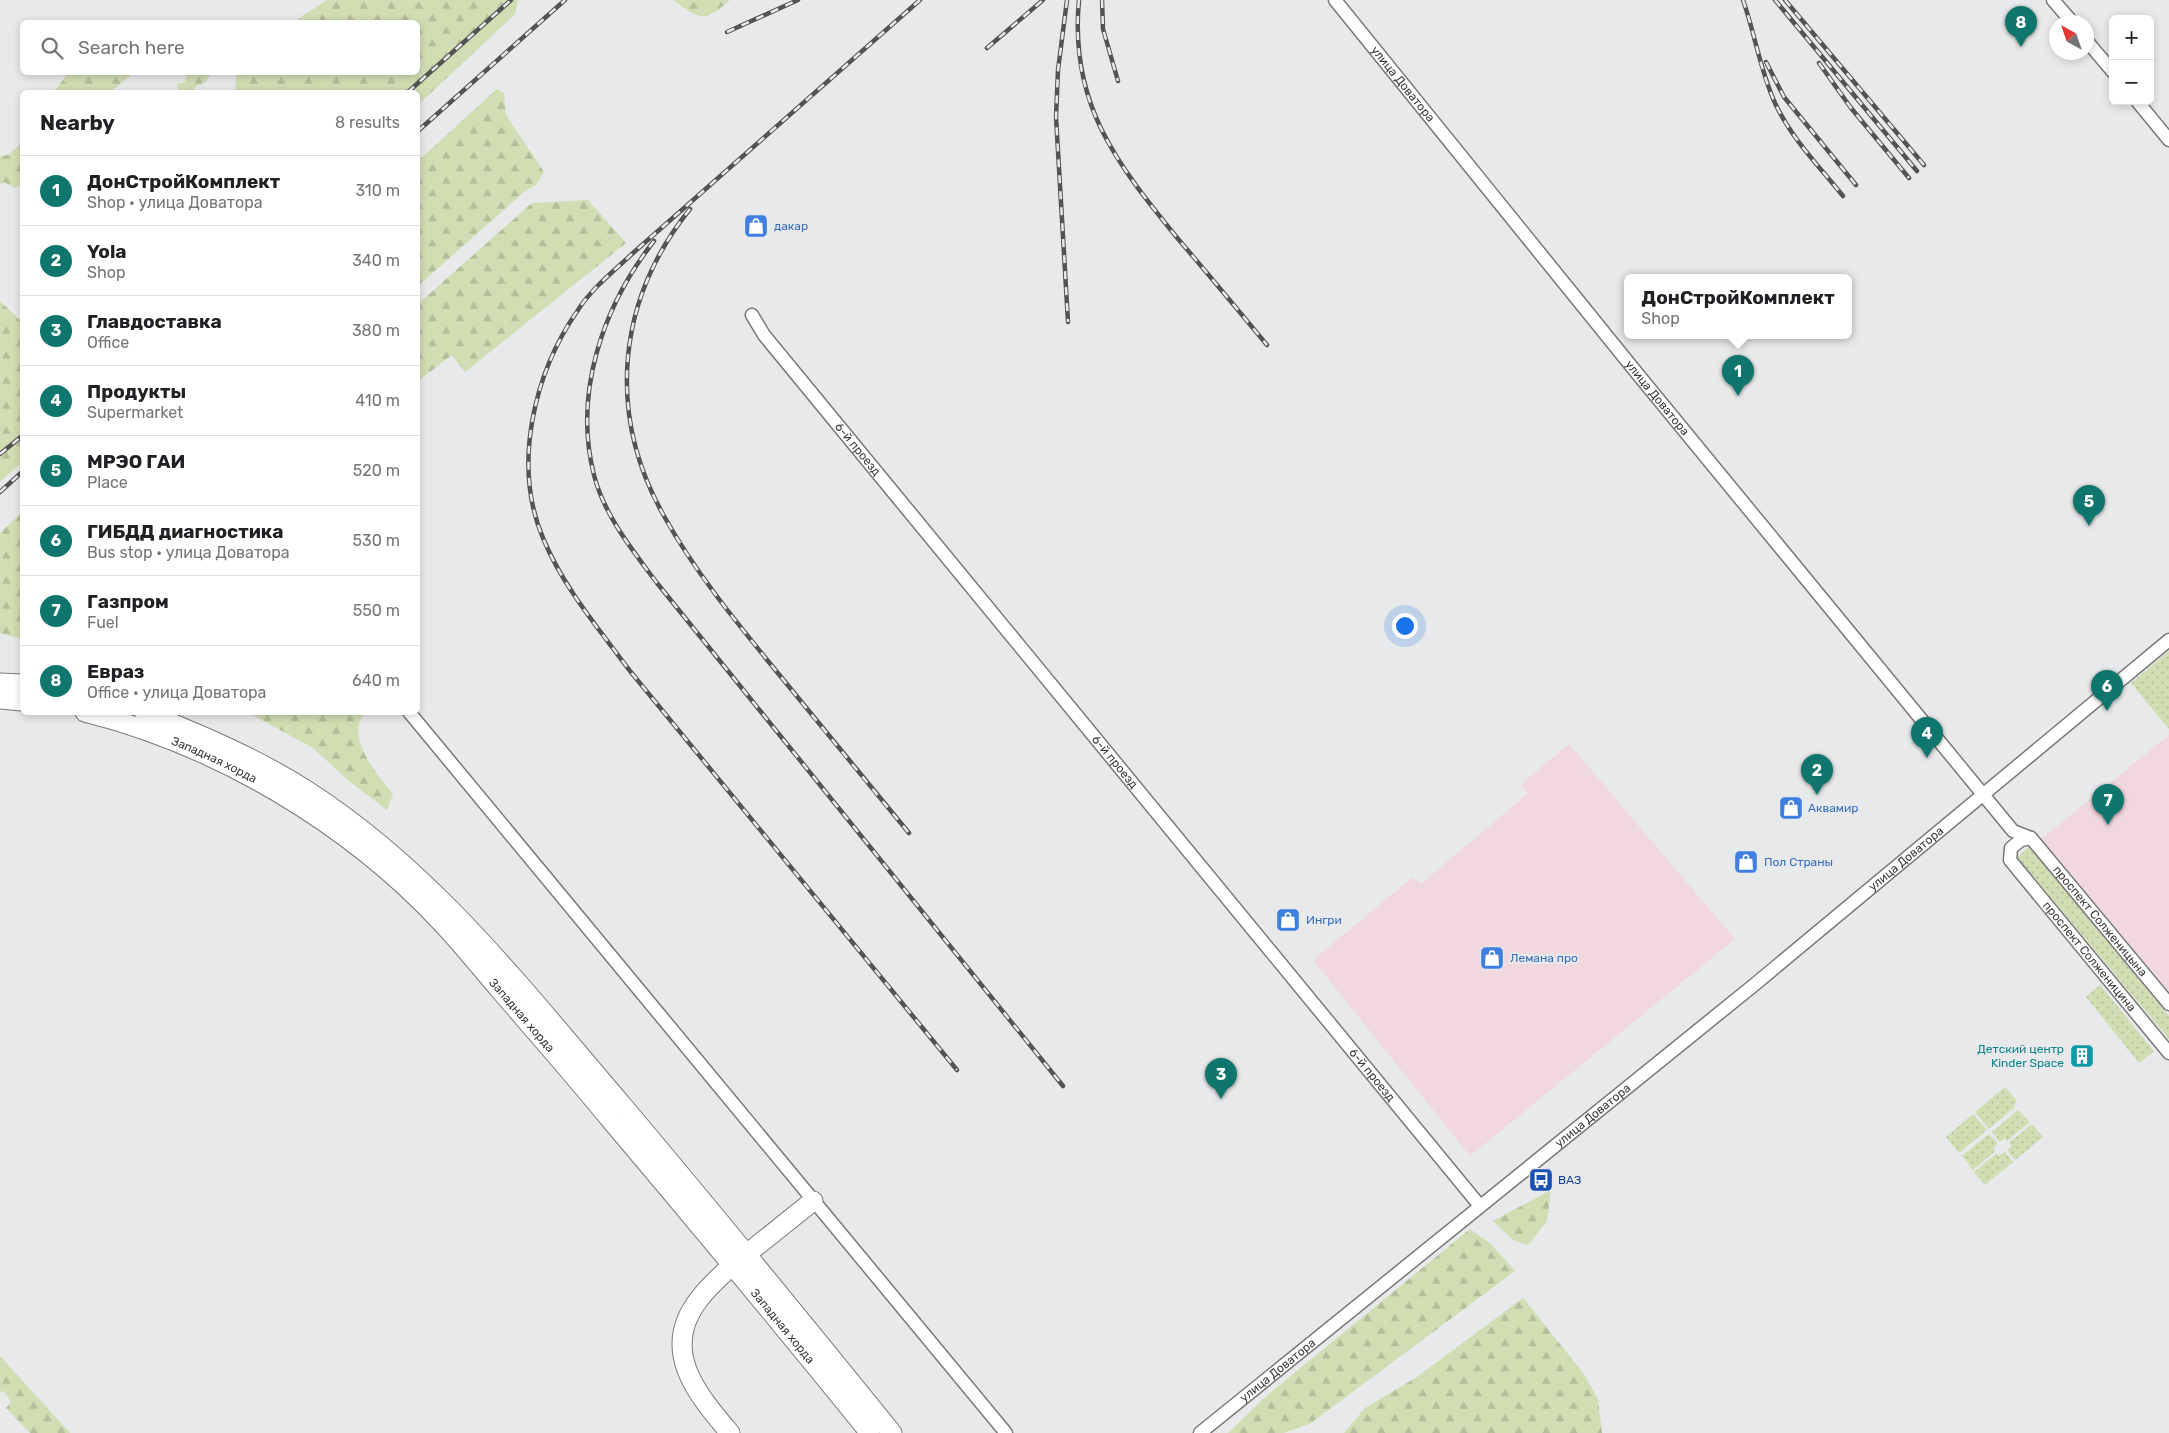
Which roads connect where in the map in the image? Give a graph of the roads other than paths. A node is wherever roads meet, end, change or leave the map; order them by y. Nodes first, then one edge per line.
1 (1335, 0) edge
2 (2053, 0) edge
3 (2066, 15) edge
4 (2094, 49) edge
5 (2109, 67) edge
6 (2140, 105) edge
7 (2169, 140) edge
8 (752, 315) dead end
9 (2169, 640) edge
10 (0, 683) edge
11 (20, 684) edge
12 (0, 699) edge
13 (20, 701) edge
14 (95, 715) edge
15 (151, 715) edge
16 (411, 715) edge
17 (1984, 794) junction
18 (2013, 831) junction
19 (2031, 838) junction
20 (2011, 854) junction
21 (2169, 1004) edge
22 (2169, 1053) edge
23 (813, 1201) junction
24 (1480, 1206) junction
25 (748, 1254) junction
26 (732, 1265) junction
27 (730, 1433) edge
28 (870, 1433) edge
29 (892, 1433) edge
30 (1006, 1433) edge
31 (1200, 1433) edge

1 - 17 street, улица Доватора
2 - 3 street
4 - 5 street
6 - 7 street
8 - 24 street, 6-й проезд
9 - 17 street, улица Доватора
10 - 11 highway
12 - 13 highway
14 - 26 highway, Западная хорда
15 - 25 highway, Западная хорда
16 - 23 street
17 - 18 street
17 - 24 street, улица Доватора
18 - 19 street, проспект Солженицына
18 - 20 street
19 - 20 street
19 - 21 street, проспект Солженицына
20 - 22 street, проспект Солженицина
23 - 25 highway
23 - 30 street
24 - 31 street, улица Доватора
25 - 29 highway, Западная хорда
26 - 27 highway
26 - 28 highway, Западная хорда

